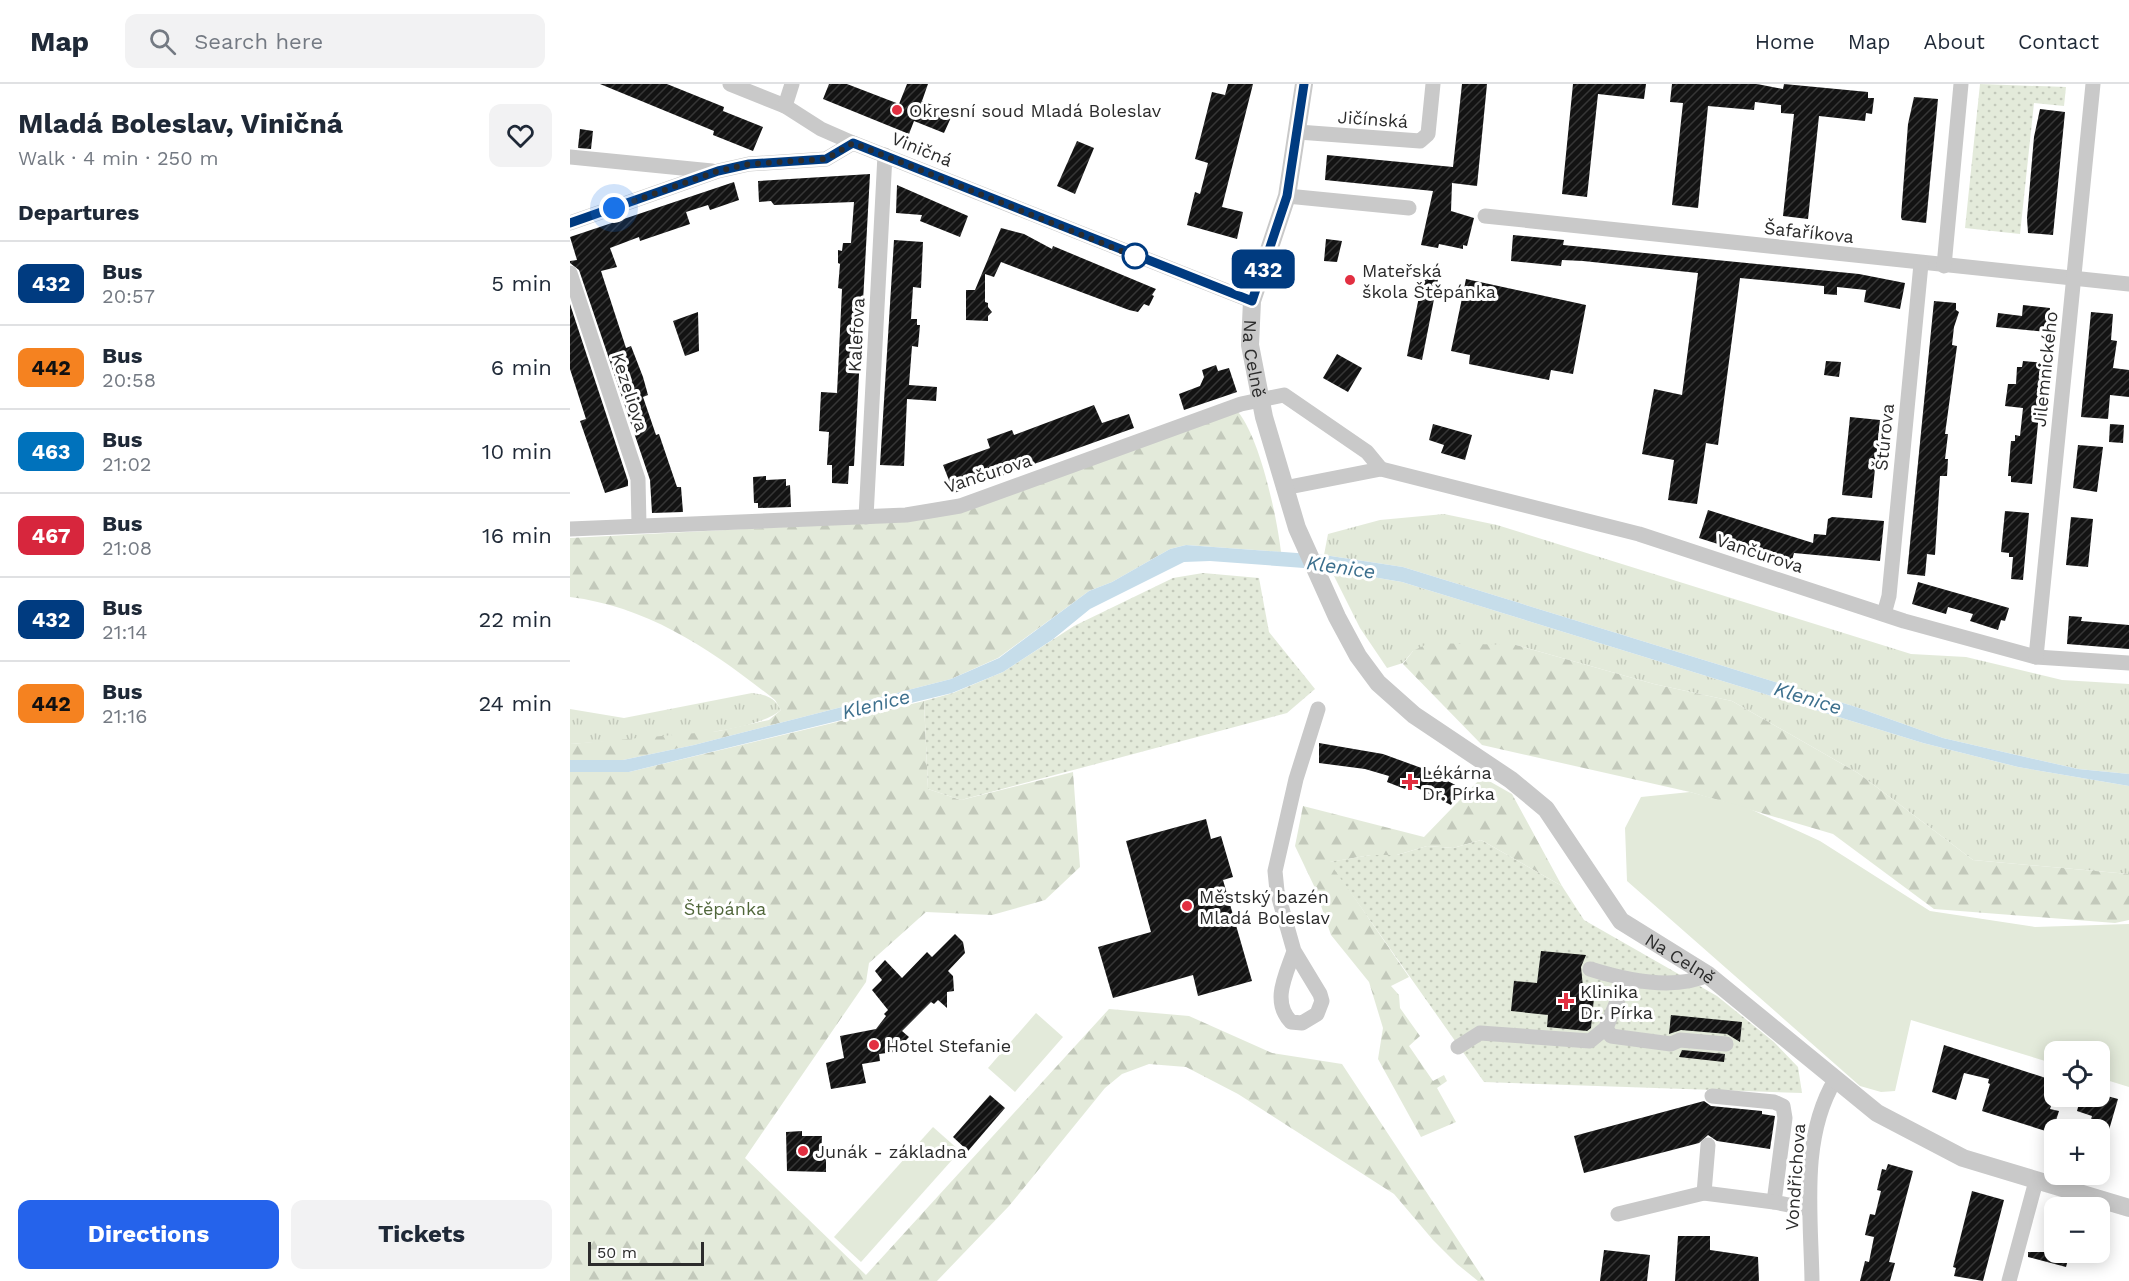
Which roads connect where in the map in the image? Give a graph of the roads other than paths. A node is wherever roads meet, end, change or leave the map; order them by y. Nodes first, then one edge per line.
1 (730, 84) edge
2 (792, 84) edge
3 (1304, 84) edge
4 (1433, 84) edge
5 (1961, 84) edge
6 (2093, 84) edge
7 (762, 90) edge
8 (785, 106) junction
9 (1299, 132) junction
10 (853, 143) junction
11 (885, 155) junction
12 (570, 157) edge
13 (718, 171) junction
14 (1287, 196) junction
15 (1409, 208) dead end
16 (1485, 216) dead end
17 (570, 223) edge
18 (1921, 264) junction
19 (1944, 266) junction
20 (570, 273) edge
21 (2074, 279) junction
22 (2129, 284) edge
23 (1252, 301) junction
24 (1260, 399) junction
25 (1381, 469) junction
26 (1284, 488) junction
27 (866, 517) junction
28 (639, 525) junction
29 (570, 529) edge
30 (1884, 614) junction
31 (2036, 657) junction
32 (2129, 663) edge
33 (1318, 709) dead end
34 (1294, 951) dead end
35 (1590, 969) dead end
36 (1708, 975) junction
37 (1626, 980) junction
38 (1606, 1028) junction
39 (1725, 1044) dead end
40 (1458, 1047) dead end
41 (1835, 1080) junction
42 (1712, 1096) dead end
43 (1708, 1145) dead end
44 (2036, 1181) junction
45 (1704, 1193) junction
46 (1774, 1202) junction
47 (2129, 1208) edge
48 (1809, 1209) junction
49 (1618, 1214) dead end
50 (1812, 1281) edge
51 (2009, 1281) edge

1 - 7 street, Viničná
2 - 8 street
3 - 9 street, Na Celně
4 - 9 street, Jičínská
5 - 19 street
6 - 21 street, Jilemnického
7 - 8 street, Viničná
8 - 10 street, Viničná
9 - 14 street, Na Celně
10 - 11 street, Viničná
10 - 13 street
11 - 23 street, Viničná
11 - 27 street, Kalefova
12 - 13 street
13 - 17 street
14 - 15 street
14 - 23 street, Na Celně
16 - 18 street, Šafaříkova
18 - 19 street, Šafaříkova
18 - 30 street, Štúrova
19 - 21 street, Šafaříkova
20 - 28 street, Kezeliova
21 - 22 street, Šafaříkova
21 - 31 street, Jilemnického
23 - 24 street, Na Celně
24 - 25 street, Vančurova
24 - 26 street, Na Celně
24 - 27 street, Vančurova
25 - 26 street, Vančurova
25 - 30 street, Vančurova
26 - 36 street, Na Celně
27 - 28 street, Vančurova
28 - 29 street, Vančurova
30 - 31 street, Vančurova
31 - 32 street, Vančurova
33 - 34 street
35 - 37 street
36 - 37 street
36 - 41 street, Na Celně
37 - 38 street
38 - 39 street
38 - 40 street
41 - 44 street, Na Celně
41 - 48 street, Vondřichova
42 - 46 street
43 - 45 street
44 - 47 street, Na Celně
44 - 51 street
45 - 46 street
45 - 49 street
46 - 48 street
48 - 50 street, Vondřichova

